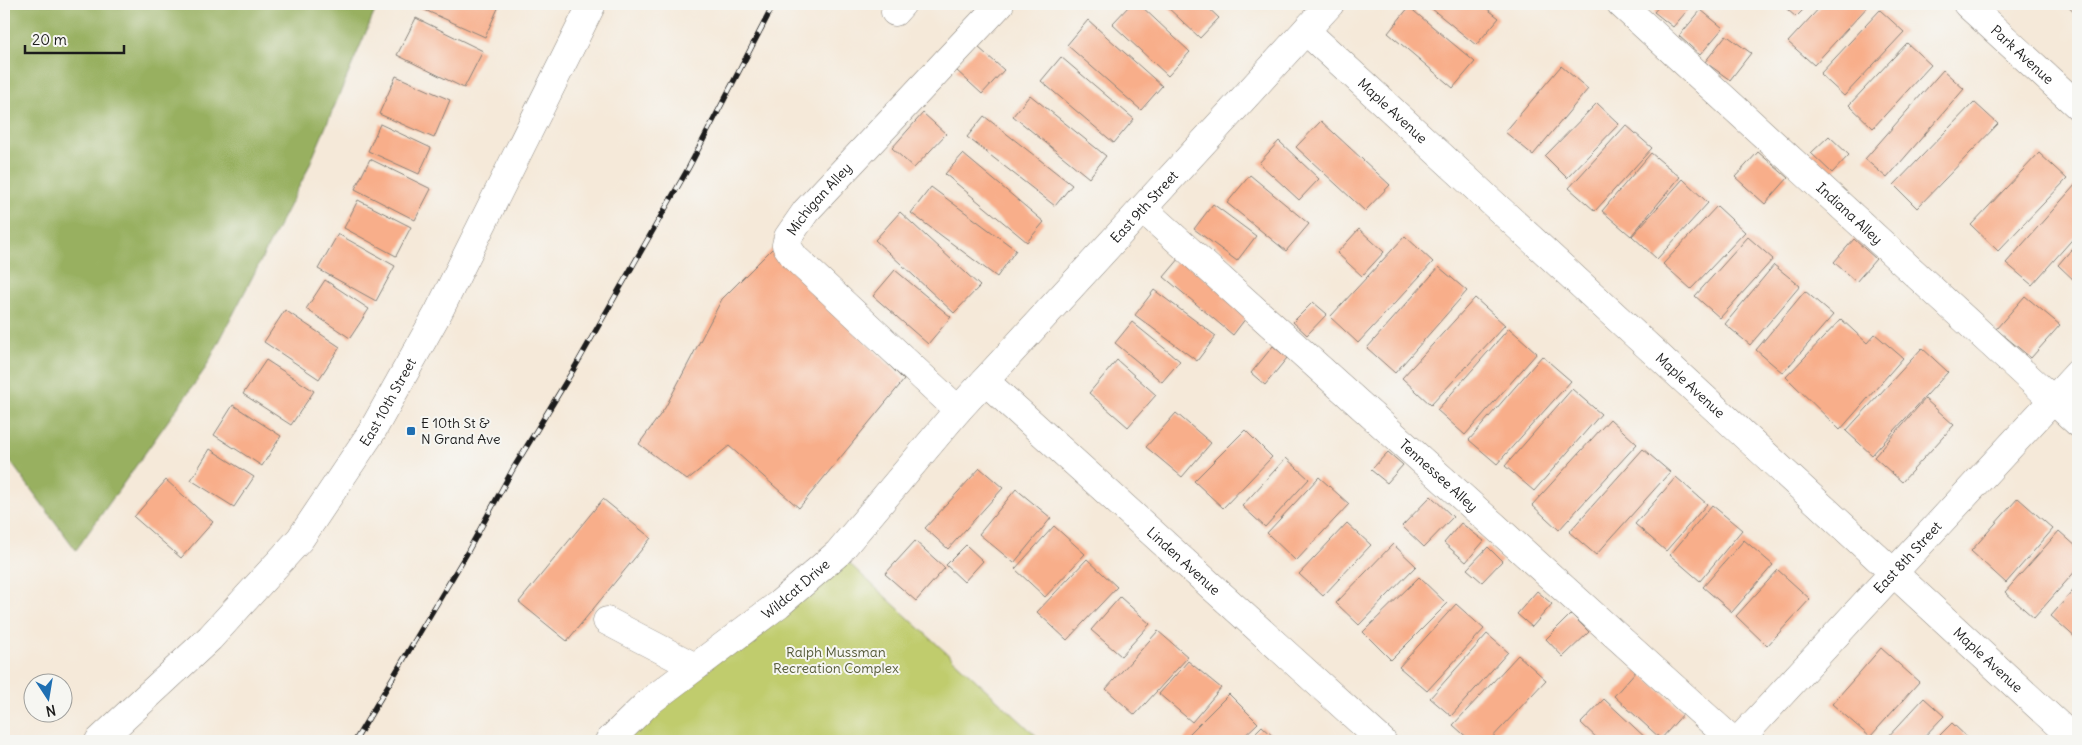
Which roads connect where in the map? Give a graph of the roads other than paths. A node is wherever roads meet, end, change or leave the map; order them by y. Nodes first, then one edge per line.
1 (592, 4) edge
2 (1000, 4) edge
3 (1330, 4) edge
4 (1621, 4) edge
5 (1967, 4) edge
6 (1307, 29) junction
7 (2078, 106) edge
8 (1143, 209) junction
9 (2078, 373) edge
10 (985, 381) junction
11 (2054, 400) junction
12 (958, 410) junction
13 (2078, 422) edge
14 (1893, 571) junction
15 (608, 621) dead end
16 (695, 667) junction
17 (99, 741) edge
18 (609, 741) edge
19 (1382, 741) edge
20 (1733, 741) edge
21 (1738, 741) edge
22 (2076, 741) edge

1 - 17 street, East 10th Street
2 - 12 street, Michigan Alley
3 - 6 street, East 9th Street
4 - 11 street, Indiana Alley
5 - 7 street, Park Avenue
6 - 8 street, East 9th Street
6 - 14 street, Maple Avenue
8 - 10 street, East 9th Street
8 - 20 street, Tennessee Alley
9 - 11 street, East 8th Street
10 - 12 street, East 9th Street
10 - 19 street, Linden Avenue
11 - 13 street, Indiana Alley
11 - 14 street, East 8th Street
12 - 16 street, Wildcat Drive
14 - 21 street, East 8th Street
14 - 22 street, Maple Avenue
15 - 16 street
16 - 18 street, Wildcat Drive

